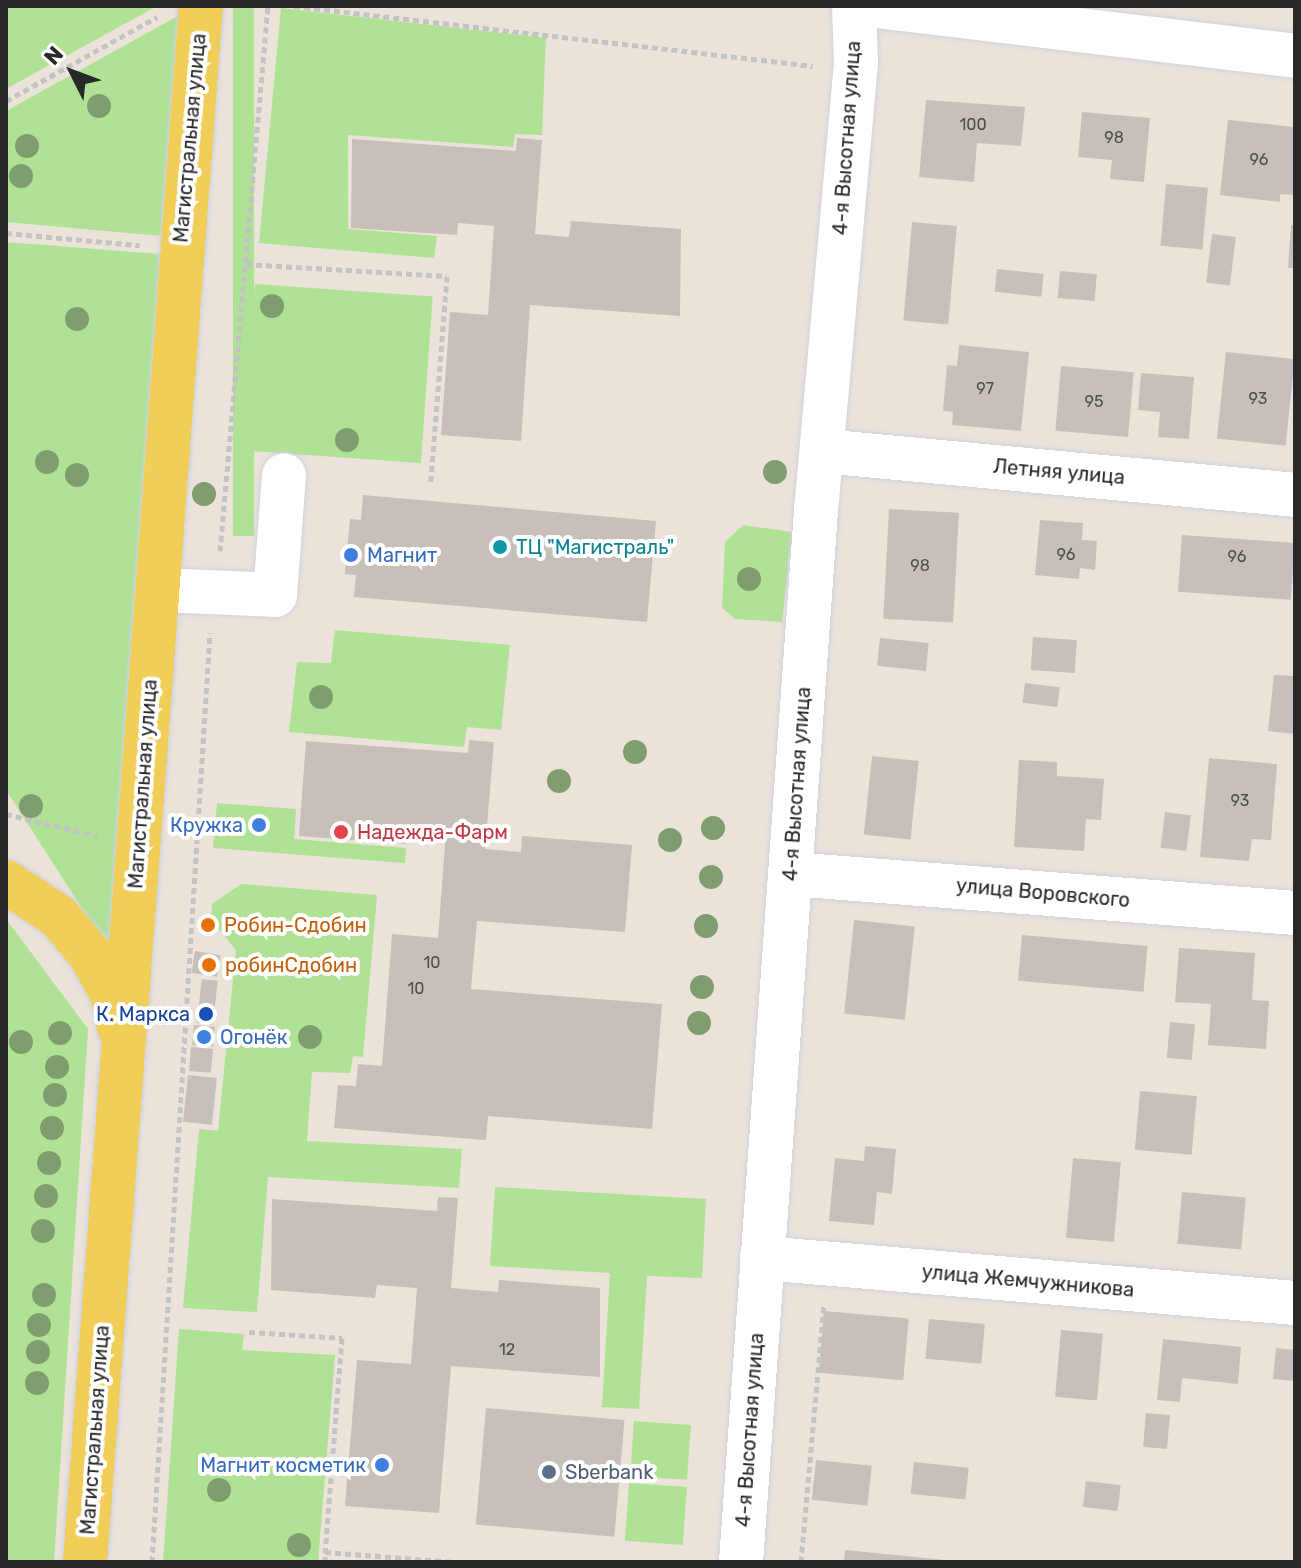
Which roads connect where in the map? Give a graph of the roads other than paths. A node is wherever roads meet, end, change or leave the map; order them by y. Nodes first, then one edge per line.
1 (854, 6) edge
2 (877, 6) edge
3 (187, 7) edge
4 (1295, 56) edge
5 (822, 451) junction
6 (284, 475) dead end
7 (1295, 495) edge
8 (158, 590) junction
9 (791, 874) junction
10 (6, 882) edge
11 (1295, 913) edge
12 (125, 1057) junction
13 (762, 1258) junction
14 (1295, 1303) edge
15 (85, 1562) edge
16 (741, 1562) edge

1 - 5 street, 4-я Высотная улица
2 - 4 street
3 - 8 main road, Магистральная улица
5 - 7 street, Летняя улица
5 - 9 street, 4-я Высотная улица
6 - 8 street
8 - 12 main road, Магистральная улица
9 - 11 street, улица Воровского
9 - 13 street, 4-я Высотная улица
10 - 12 main road
12 - 15 main road, Магистральная улица
13 - 14 street, улица Жемчужникова
13 - 16 street, 4-я Высотная улица

